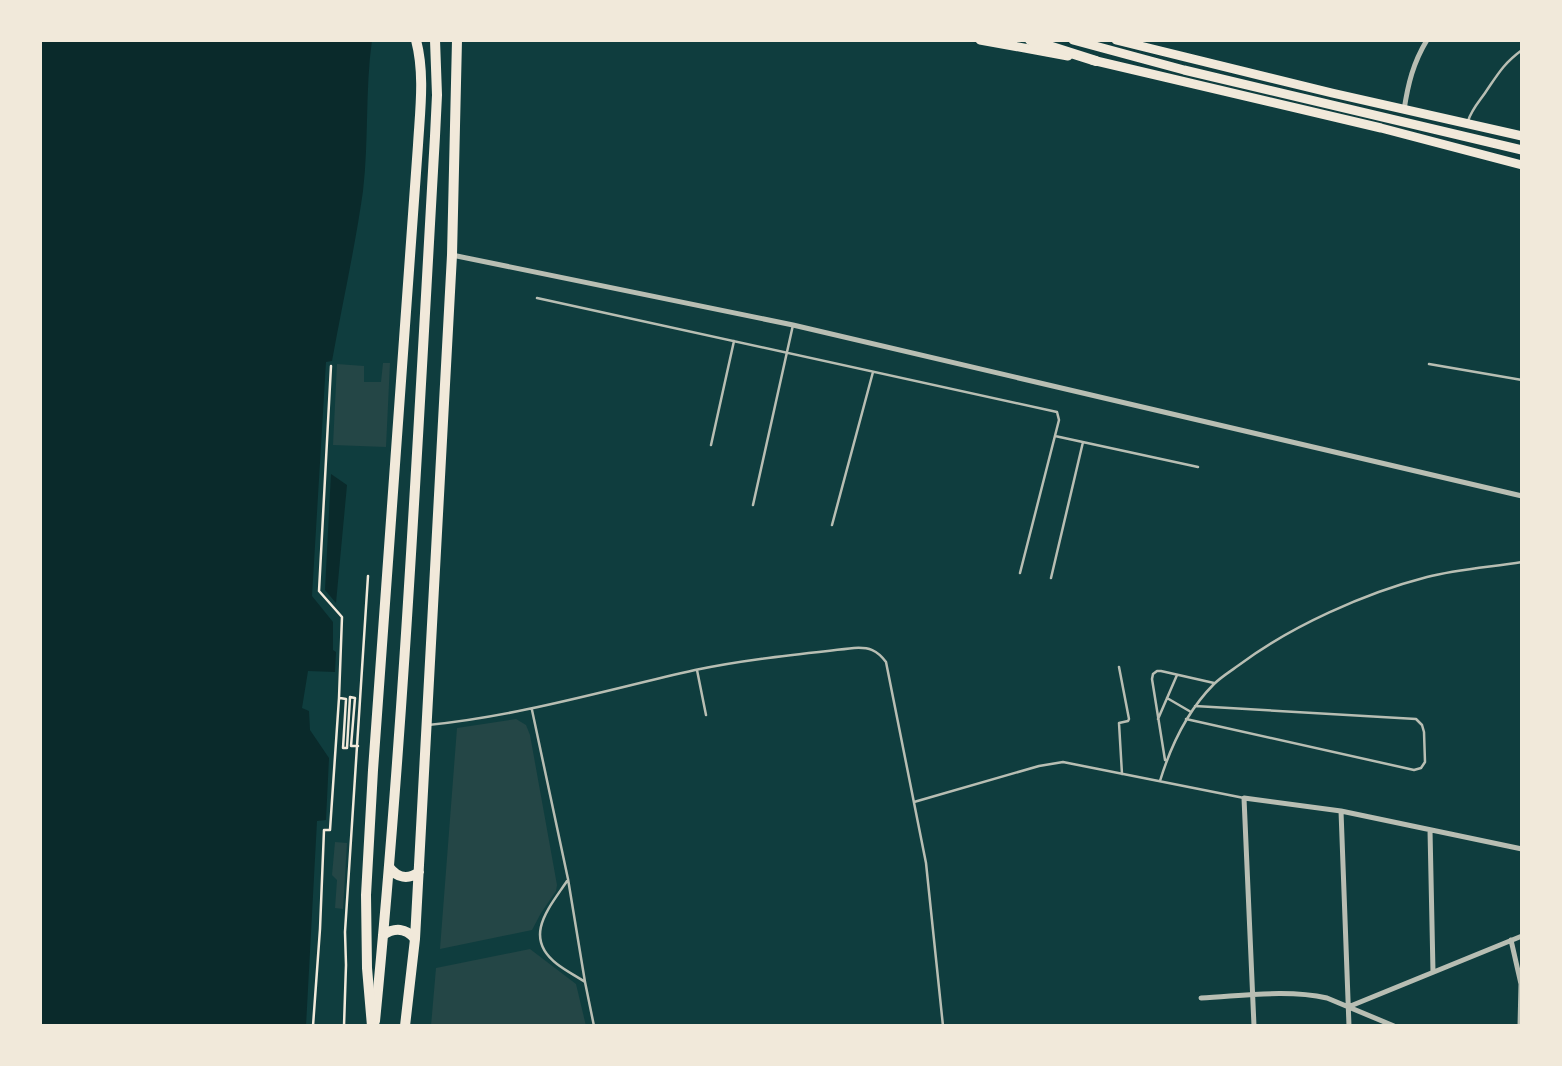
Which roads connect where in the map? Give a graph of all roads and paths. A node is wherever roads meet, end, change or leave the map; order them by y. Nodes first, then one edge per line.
1 (416, 40) edge
2 (435, 40) edge
3 (457, 40) edge
4 (980, 40) edge
5 (1030, 40) edge
6 (1073, 40) edge
7 (1116, 40) edge
8 (1427, 40) edge
9 (1145, 44) edge
10 (1522, 50) edge
11 (1096, 61) junction
12 (1404, 110) junction
13 (1467, 124) junction
14 (1522, 136) edge
15 (1522, 150) edge
16 (1520, 166) edge
17 (452, 255) junction
18 (537, 298) dead end
19 (793, 325) junction
20 (734, 341) junction
21 (787, 353) junction
22 (1429, 364) dead end
23 (331, 366) dead end
24 (873, 372) junction
25 (1522, 380) edge
26 (1055, 436) junction
27 (1083, 442) junction
28 (711, 445) dead end
29 (1198, 467) dead end
30 (1522, 496) edge
31 (753, 505) dead end
32 (832, 525) dead end
33 (1522, 562) edge
34 (1020, 573) dead end
35 (368, 576) dead end
36 (1051, 579) dead end
37 (1119, 667) dead end
38 (697, 670) junction
39 (1177, 675) junction
40 (1214, 683) junction
41 (339, 698) junction
42 (1167, 698) junction
43 (1195, 706) junction
44 (532, 709) junction
45 (1191, 712) junction
46 (706, 715) dead end
47 (1158, 719) junction
48 (1186, 719) junction
49 (427, 726) junction
50 (358, 746) junction
51 (1165, 762) junction
52 (1122, 774) junction
53 (1160, 781) junction
54 (1244, 797) junction
55 (914, 802) junction
56 (1341, 811) junction
57 (1430, 830) junction
58 (1522, 849) edge
59 (389, 867) junction
60 (419, 872) junction
61 (568, 879) junction
62 (383, 935) junction
63 (1522, 936) edge
64 (415, 939) junction
65 (1511, 940) junction
66 (1433, 972) junction
67 (585, 982) junction
68 (1253, 996) junction
69 (1201, 998) dead end
70 (1348, 1007) junction
71 (313, 1026) edge
72 (344, 1026) edge
73 (373, 1026) edge
74 (405, 1026) edge
75 (594, 1026) edge
76 (943, 1026) edge
77 (1254, 1026) edge
78 (1349, 1026) edge
79 (1394, 1026) edge
80 (1520, 1026) edge

1 - 73 highway
2 - 59 highway
3 - 17 highway
4 - 11 main road
5 - 11 highway
6 - 15 main road
7 - 9 main road
8 - 12 street
9 - 12 main road
10 - 13 lane
11 - 16 main road
12 - 13 main road
13 - 14 main road
17 - 19 street
17 - 49 highway
18 - 20 lane
19 - 21 lane
19 - 30 street
20 - 21 lane
20 - 28 lane
21 - 24 lane
21 - 31 lane
22 - 25 lane
23 - 41 path
24 - 26 lane
24 - 32 lane
26 - 27 lane
26 - 34 lane
27 - 29 lane
27 - 36 lane
33 - 40 lane
35 - 50 path
37 - 52 lane
38 - 44 lane
38 - 46 lane
38 - 55 lane
39 - 40 lane
39 - 42 lane
39 - 47 lane
40 - 43 lane
41 - 50 path
41 - 71 path
42 - 45 lane
42 - 47 lane
43 - 45 lane
43 - 48 lane
44 - 49 lane
44 - 61 lane
45 - 48 lane
47 - 51 lane
48 - 51 lane
49 - 60 highway
50 - 72 path
51 - 53 lane
52 - 53 lane
52 - 55 lane
53 - 54 lane
54 - 56 street
54 - 68 street
55 - 76 lane
56 - 57 street
56 - 70 street
57 - 58 street
57 - 66 street
59 - 60 highway
59 - 62 highway
60 - 64 highway
61 - 67 lane
61 - 67 lane
62 - 64 highway
62 - 73 highway
63 - 65 street
64 - 74 highway
65 - 66 street
65 - 80 street
66 - 70 street
67 - 75 lane
68 - 69 street
68 - 70 street
68 - 77 street
70 - 78 street
70 - 79 street

